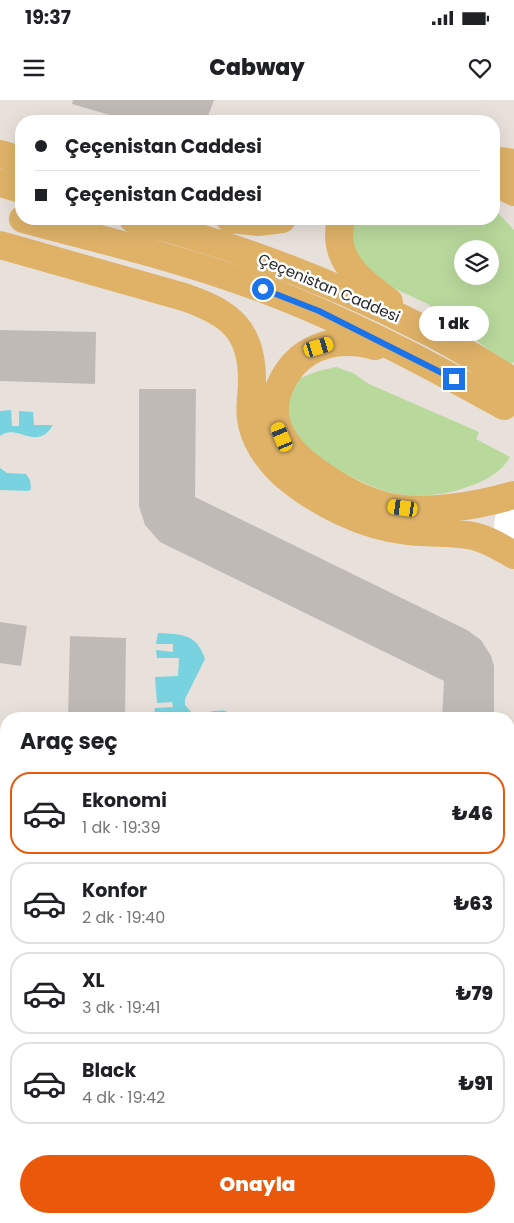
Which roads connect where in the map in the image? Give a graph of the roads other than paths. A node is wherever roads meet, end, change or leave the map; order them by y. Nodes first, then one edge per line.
1 (0, 154) edge
2 (15, 158) edge
3 (500, 161) edge
4 (514, 163) edge
5 (0, 184) edge
6 (500, 185) edge
7 (15, 188) edge
8 (514, 192) edge
9 (0, 212) edge
10 (15, 216) edge
11 (48, 225) edge
12 (154, 225) edge
13 (341, 225) edge
14 (0, 245) edge
15 (426, 330) junction
16 (409, 355) junction
17 (509, 394) edge
18 (514, 495) edge
19 (514, 506) edge
20 (514, 555) edge

1 - 2 main road
3 - 4 main road
5 - 7 main road
6 - 8 main road
9 - 10 main road, Çeçenistan Caddesi
11 - 16 main road, Çeçenistan Caddesi
12 - 15 main road, Çeçenistan Caddesi
13 - 15 main road
14 - 20 main road
15 - 17 main road, Çeçenistan Caddesi
16 - 17 main road, Çeçenistan Caddesi
16 - 18 main road
19 - 20 main road

